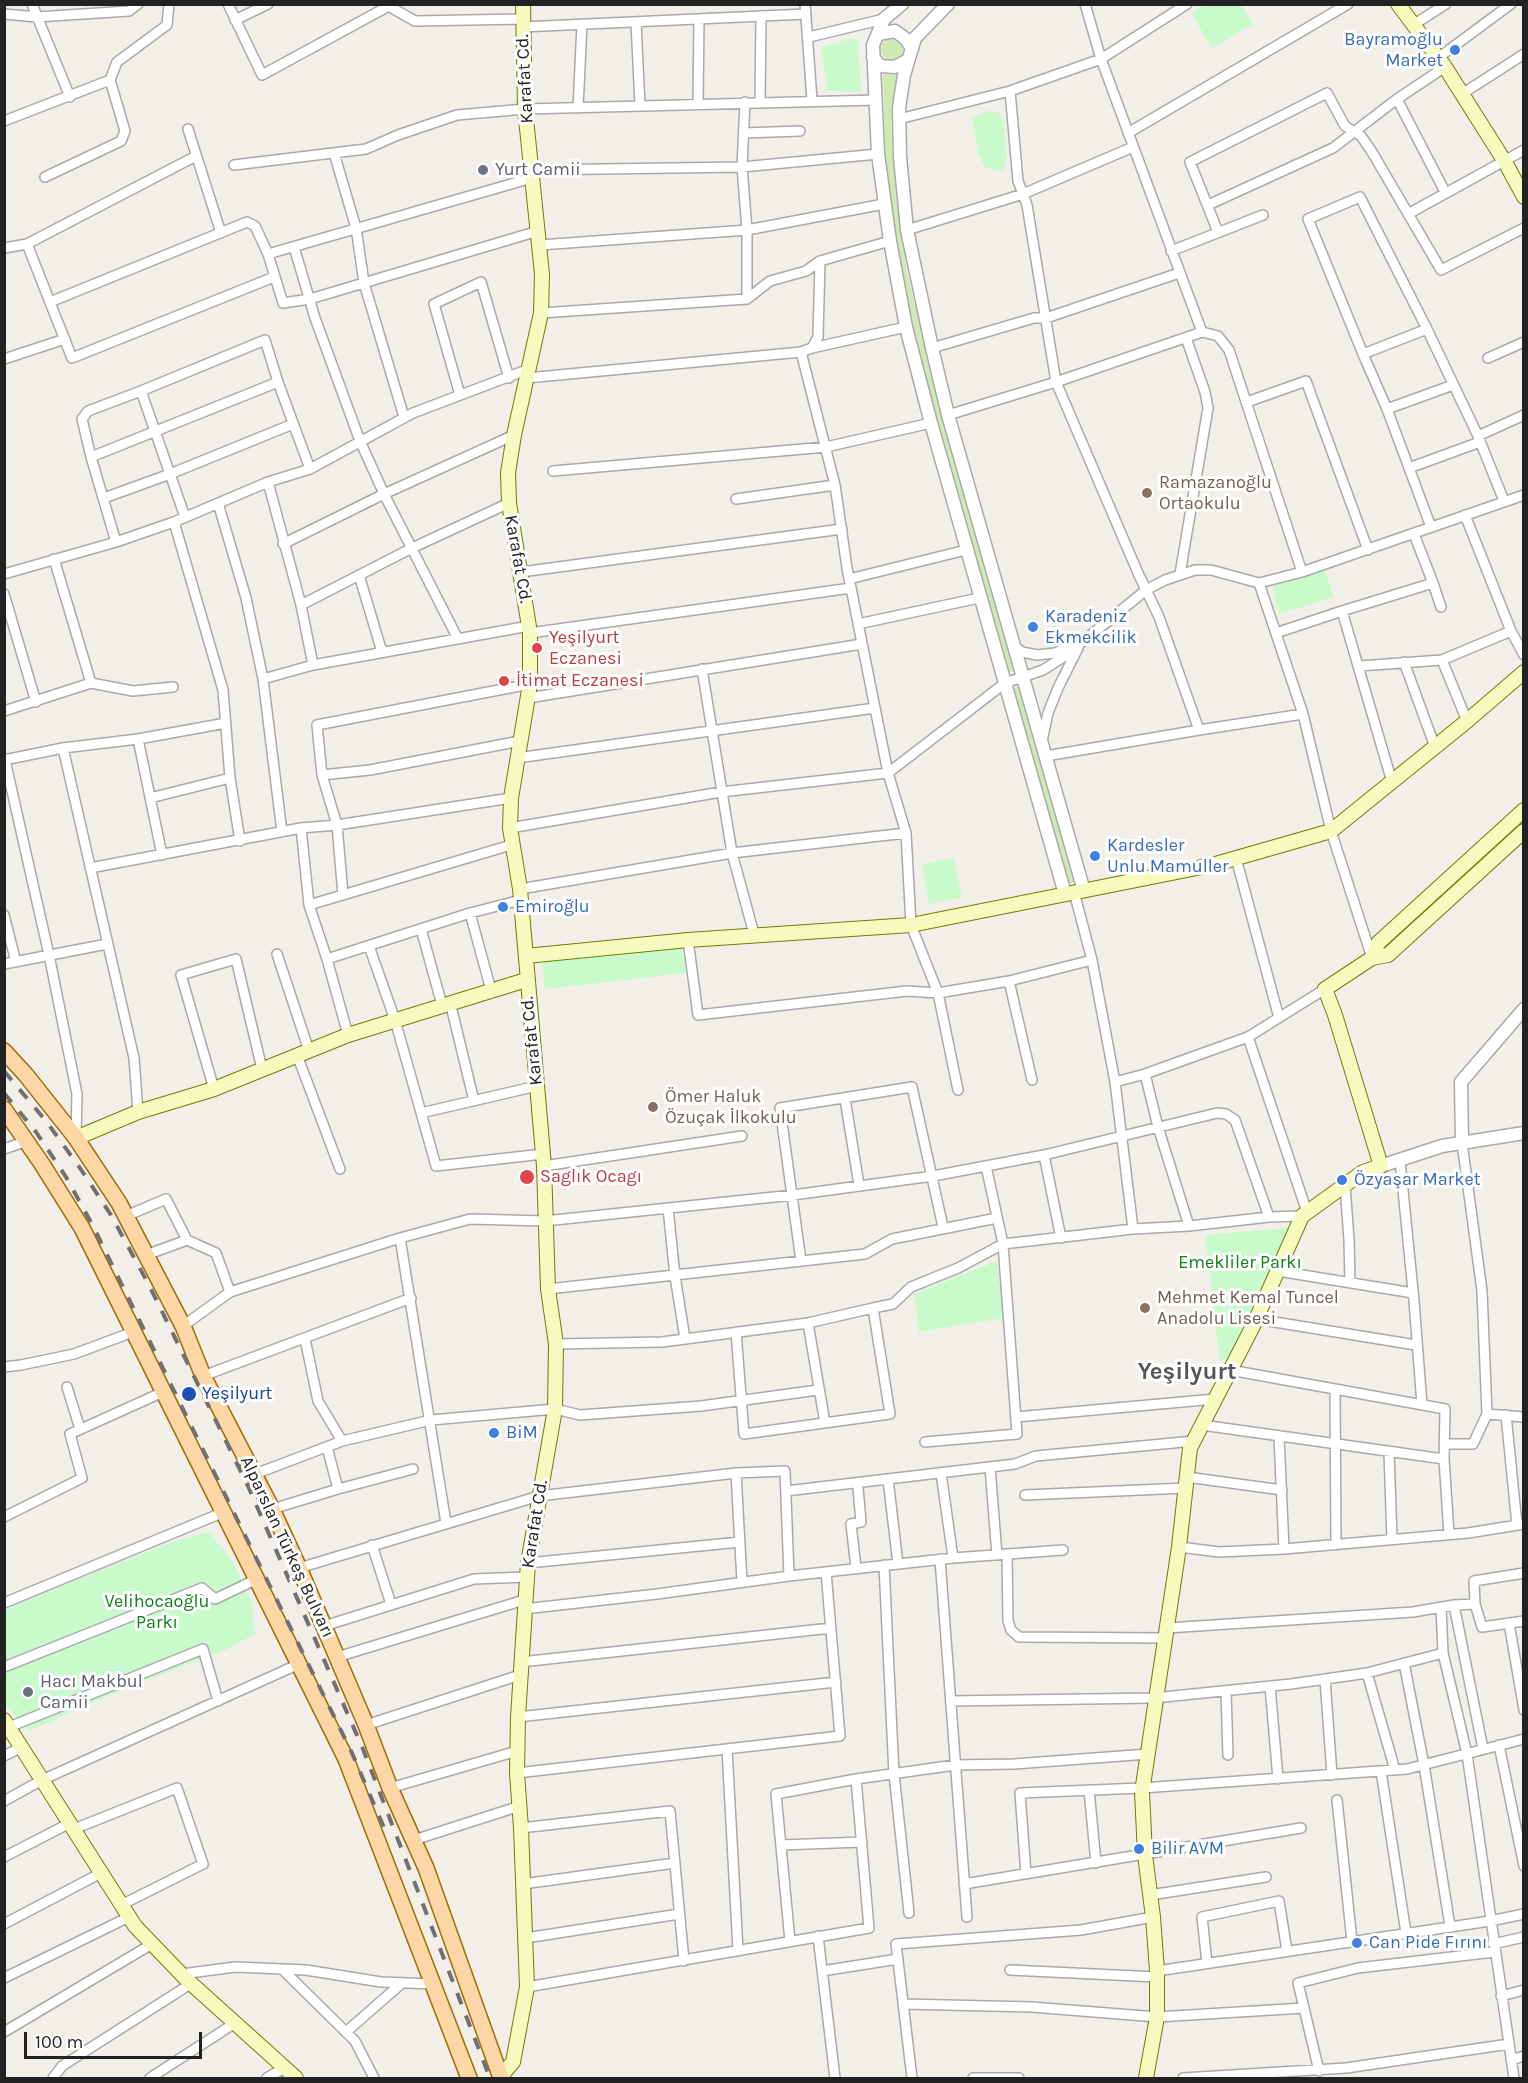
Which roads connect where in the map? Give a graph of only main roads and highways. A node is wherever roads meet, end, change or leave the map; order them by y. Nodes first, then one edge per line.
1 (523, 4) edge
2 (1398, 4) edge
3 (1523, 193) edge
4 (1524, 672) edge
5 (1524, 810) edge
6 (1524, 831) edge
7 (526, 956) junction
8 (1372, 958) junction
9 (526, 980) junction
10 (4, 1051) edge
11 (4, 1109) edge
12 (76, 1138) junction
13 (6, 1725) edge
14 (501, 2078) edge
15 (296, 2079) edge
16 (469, 2079) edge
17 (1146, 2079) edge

1 - 7 main road, Karafat Cd.
2 - 3 main road
4 - 7 main road
5 - 8 main road
6 - 8 main road
7 - 9 main road, Karafat Cd.
8 - 17 main road
9 - 12 main road
9 - 14 main road, Karafat Cd.
10 - 12 main road, Alparslan Türkeş Bulvarı
11 - 16 main road
12 - 14 main road, Alparslan Türkeş Bulvarı
13 - 15 main road

